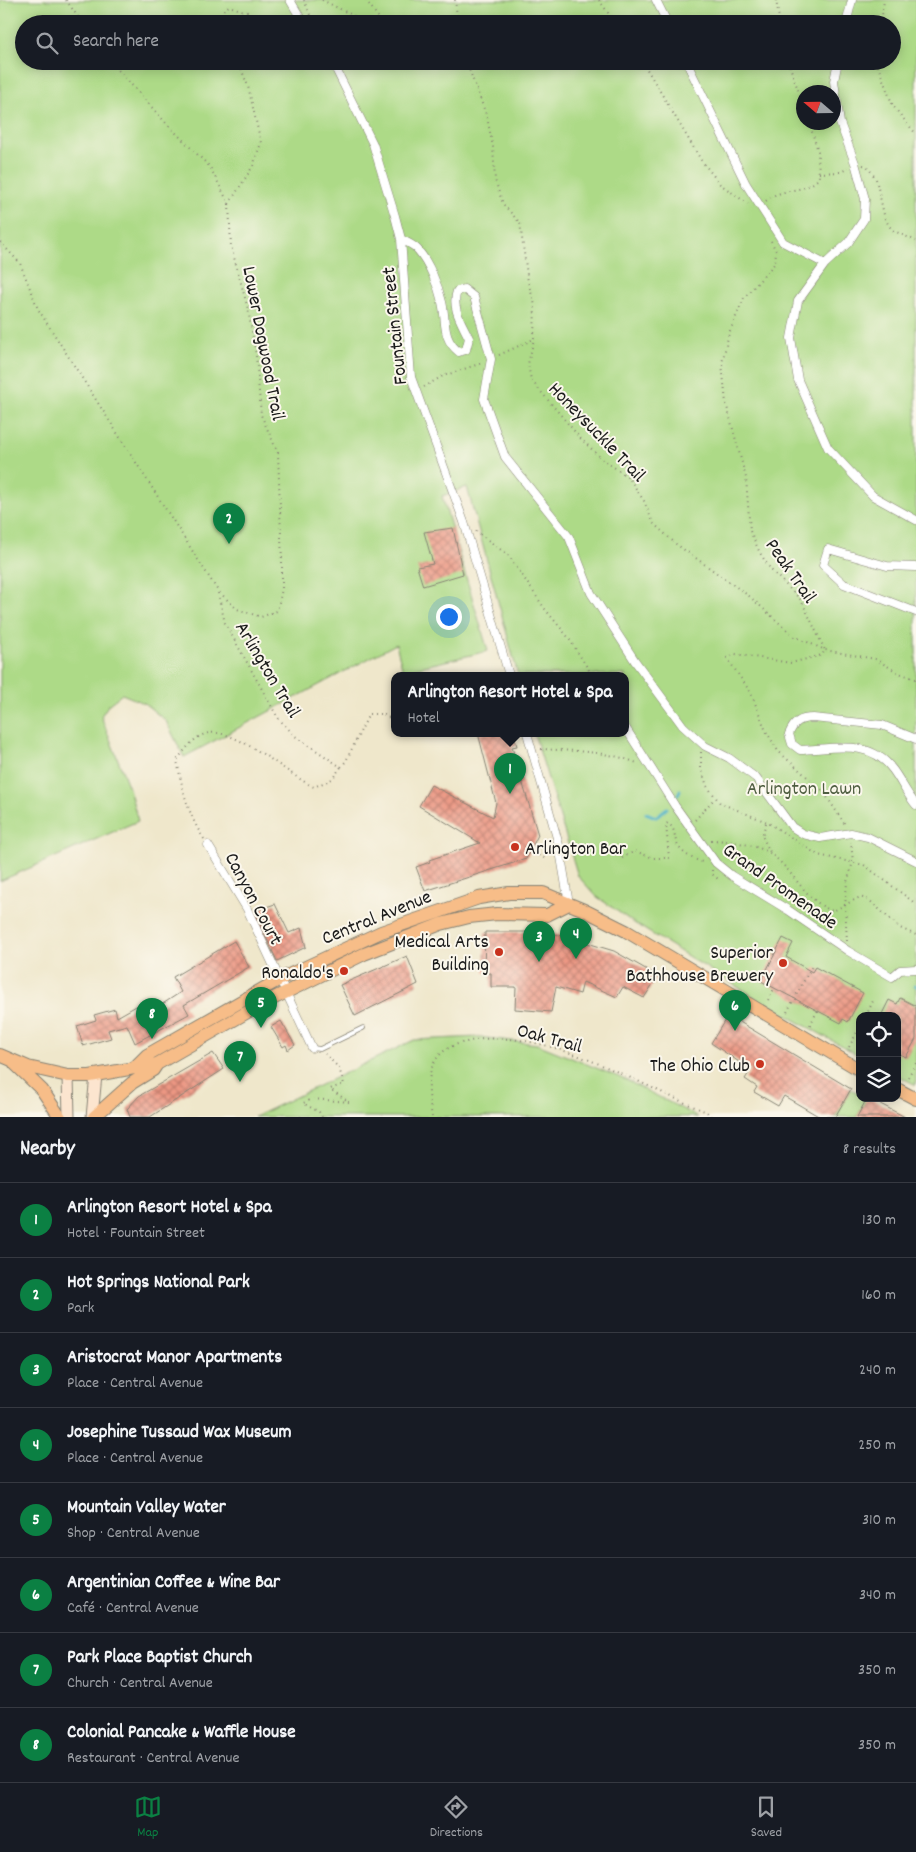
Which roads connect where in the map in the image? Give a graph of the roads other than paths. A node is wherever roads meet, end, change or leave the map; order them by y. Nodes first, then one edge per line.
1 (290, 0) edge
2 (656, 0) edge
3 (852, 0) edge
4 (299, 15) edge
5 (664, 15) edge
6 (848, 15) edge
7 (336, 70) edge
8 (690, 70) edge
9 (836, 70) edge
10 (401, 239) junction
11 (825, 264) junction
12 (916, 520) edge
13 (916, 567) edge
14 (916, 612) edge
15 (509, 672) edge
16 (629, 732) edge
17 (528, 737) edge
18 (916, 739) edge
19 (916, 805) edge
20 (208, 845) road end
21 (916, 861) edge
22 (569, 904) junction
23 (916, 969) edge
24 (280, 979) junction
25 (286, 992) junction
26 (363, 1028) dead end
27 (316, 1048) joint
28 (0, 1055) edge
29 (12, 1060) junction
30 (157, 1064) junction
31 (134, 1068) junction
32 (856, 1068) edge
33 (96, 1075) junction
34 (68, 1076) junction
35 (901, 1091) edge
36 (916, 1099) edge
37 (67, 1116) edge
38 (93, 1117) edge

1 - 4 street
2 - 5 street
3 - 6 street
7 - 10 street, Fountain Street
8 - 11 street
9 - 11 street
10 - 15 street, Fountain Street
10 - 21 street
11 - 12 street
13 - 14 street
16 - 23 street, Grand Promenade
17 - 22 street
18 - 19 street
20 - 24 street, Canyon Court
22 - 24 main road, Central Avenue
22 - 25 main road, Central Avenue
22 - 32 main road, Central Avenue
24 - 25 street, Canyon Court
24 - 31 main road, Central Avenue
25 - 27 street, Canyon Court
25 - 30 main road, Central Avenue
26 - 27 lane
28 - 29 main road, Central Avenue
29 - 34 main road, Central Avenue
29 - 37 main road
30 - 31 main road, Central Avenue
30 - 38 main road
31 - 33 main road, Central Avenue
33 - 34 main road, Central Avenue
33 - 38 street
34 - 37 street
35 - 36 main road

